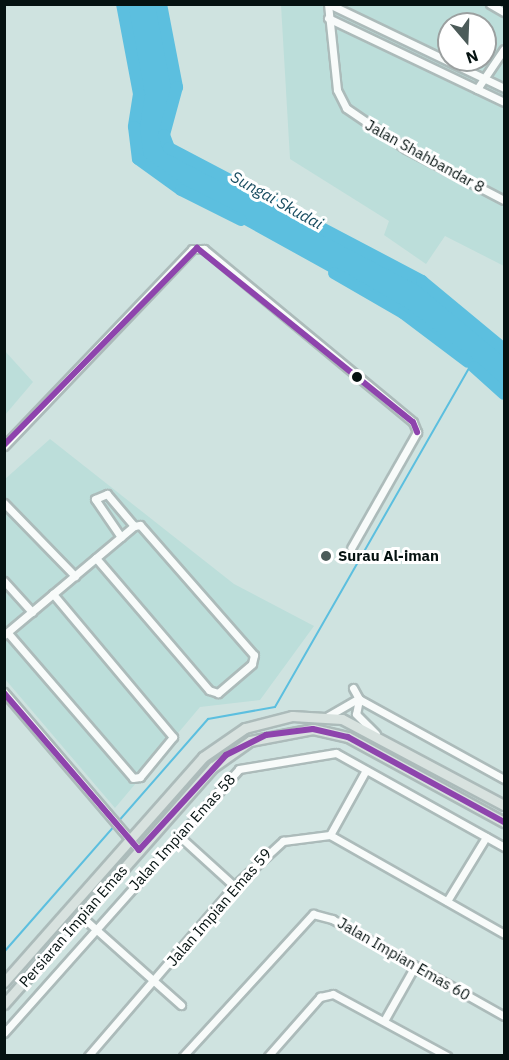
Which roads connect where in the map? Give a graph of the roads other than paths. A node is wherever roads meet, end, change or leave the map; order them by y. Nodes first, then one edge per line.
1 (329, 4) edge
2 (490, 4) edge
3 (504, 12) edge
4 (327, 18) junction
5 (504, 49) edge
6 (483, 79) junction
7 (504, 88) edge
8 (477, 89) junction
9 (504, 102) edge
10 (504, 200) edge
11 (4, 446) edge
12 (4, 503) edge
13 (134, 526) junction
14 (121, 537) junction
15 (351, 548) dead end
16 (96, 558) junction
17 (75, 576) junction
18 (4, 581) edge
19 (53, 594) junction
20 (32, 612) junction
21 (6, 634) edge
22 (353, 688) dead end
23 (4, 692) edge
24 (359, 699) junction
25 (323, 717) junction
26 (381, 739) junction
27 (366, 770) junction
28 (504, 779) edge
29 (504, 805) edge
30 (504, 822) edge
31 (178, 835) junction
32 (330, 835) junction
33 (486, 837) junction
34 (128, 839) junction
35 (504, 847) edge
36 (139, 850) junction
37 (234, 886) junction
38 (447, 901) junction
39 (81, 916) junction
40 (95, 928) junction
41 (504, 934) edge
42 (415, 966) junction
43 (154, 981) junction
44 (4, 982) edge
45 (4, 1004) edge
46 (181, 1005) dead end
47 (504, 1016) edge
48 (385, 1019) junction
49 (4, 1033) edge
50 (88, 1056) edge
51 (183, 1056) edge
52 (268, 1056) edge
53 (447, 1056) edge

1 - 4 street, Jalan Shahbandar 8
1 - 6 street
2 - 3 street
4 - 8 street
4 - 10 street, Jalan Shahbandar 8
5 - 6 street
6 - 7 street
6 - 8 street
8 - 9 street
11 - 15 street
12 - 17 street
13 - 14 street
13 - 14 street
13 - 16 street
14 - 16 street
16 - 17 street
17 - 19 street
18 - 20 street
19 - 20 street
19 - 21 street
20 - 21 street
22 - 24 street
23 - 34 street
24 - 25 street
24 - 26 street
24 - 28 street
25 - 26 main road, Persiaran Impian Emas
25 - 34 main road, Persiaran Impian Emas
26 - 29 main road, Persiaran Impian Emas
27 - 31 street, Jalan Impian Emas 58
27 - 32 street
27 - 33 street, Jalan Impian Emas 58
30 - 36 main road, Persiaran Impian Emas
31 - 37 street
31 - 40 street, Jalan Impian Emas 58
32 - 37 street, Jalan Impian Emas 59
32 - 38 street
33 - 35 street, Jalan Impian Emas 58
33 - 38 street
34 - 36 street
34 - 44 main road, Persiaran Impian Emas
36 - 39 main road, Persiaran Impian Emas
37 - 43 street, Jalan Impian Emas 59
38 - 41 street
39 - 40 street
39 - 45 main road, Persiaran Impian Emas
40 - 43 street
40 - 49 street, Jalan Impian Emas 58
42 - 47 street, Jalan Impian Emas 60
42 - 48 street
42 - 51 street, Jalan Impian Emas 60
43 - 46 street
43 - 50 street, Jalan Impian Emas 59
48 - 52 street
48 - 53 street

